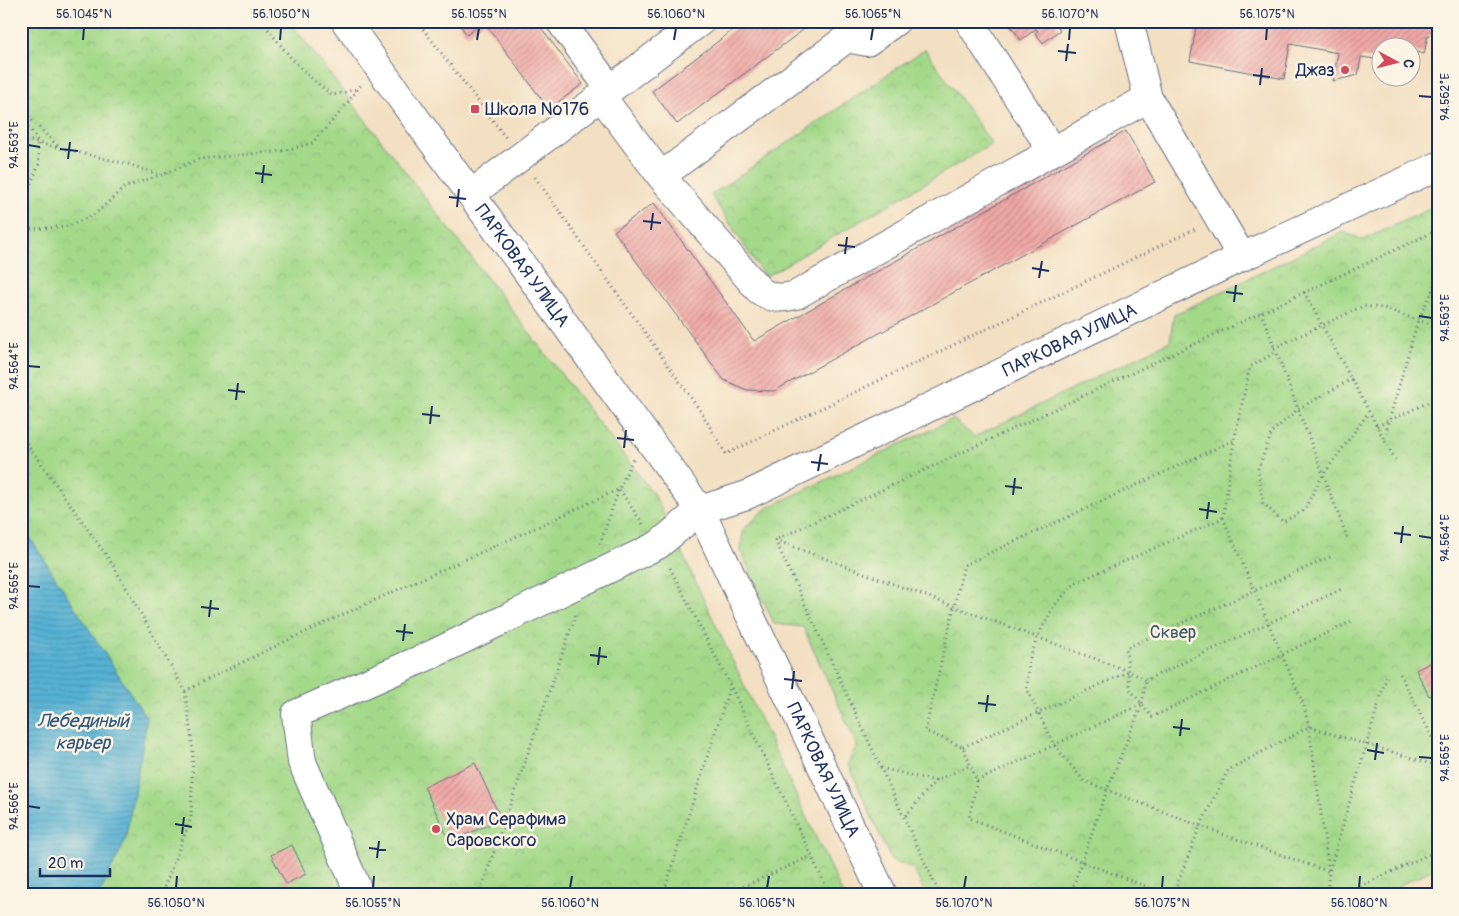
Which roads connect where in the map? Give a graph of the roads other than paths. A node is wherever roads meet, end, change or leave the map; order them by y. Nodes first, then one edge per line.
1 (345, 21) edge
2 (560, 21) edge
3 (701, 21) edge
4 (896, 21) edge
5 (970, 21) edge
6 (1129, 21) edge
7 (605, 93) junction
8 (1148, 98) junction
9 (1052, 151) junction
10 (1438, 166) edge
11 (661, 176) junction
12 (471, 194) junction
13 (1242, 257) junction
14 (700, 510) junction
15 (360, 895) edge
16 (883, 895) edge

1 - 12 street, ПАРКОВАЯ УЛИЦА
2 - 7 street
3 - 7 street
4 - 11 street
5 - 9 street
6 - 8 street
7 - 11 street
7 - 12 street
8 - 9 street
8 - 13 street
9 - 11 street
10 - 13 street, ПАРКОВАЯ УЛИЦА
12 - 14 street, ПАРКОВАЯ УЛИЦА
13 - 14 street, ПАРКОВАЯ УЛИЦА
14 - 15 street
14 - 16 street, ПАРКОВАЯ УЛИЦА

